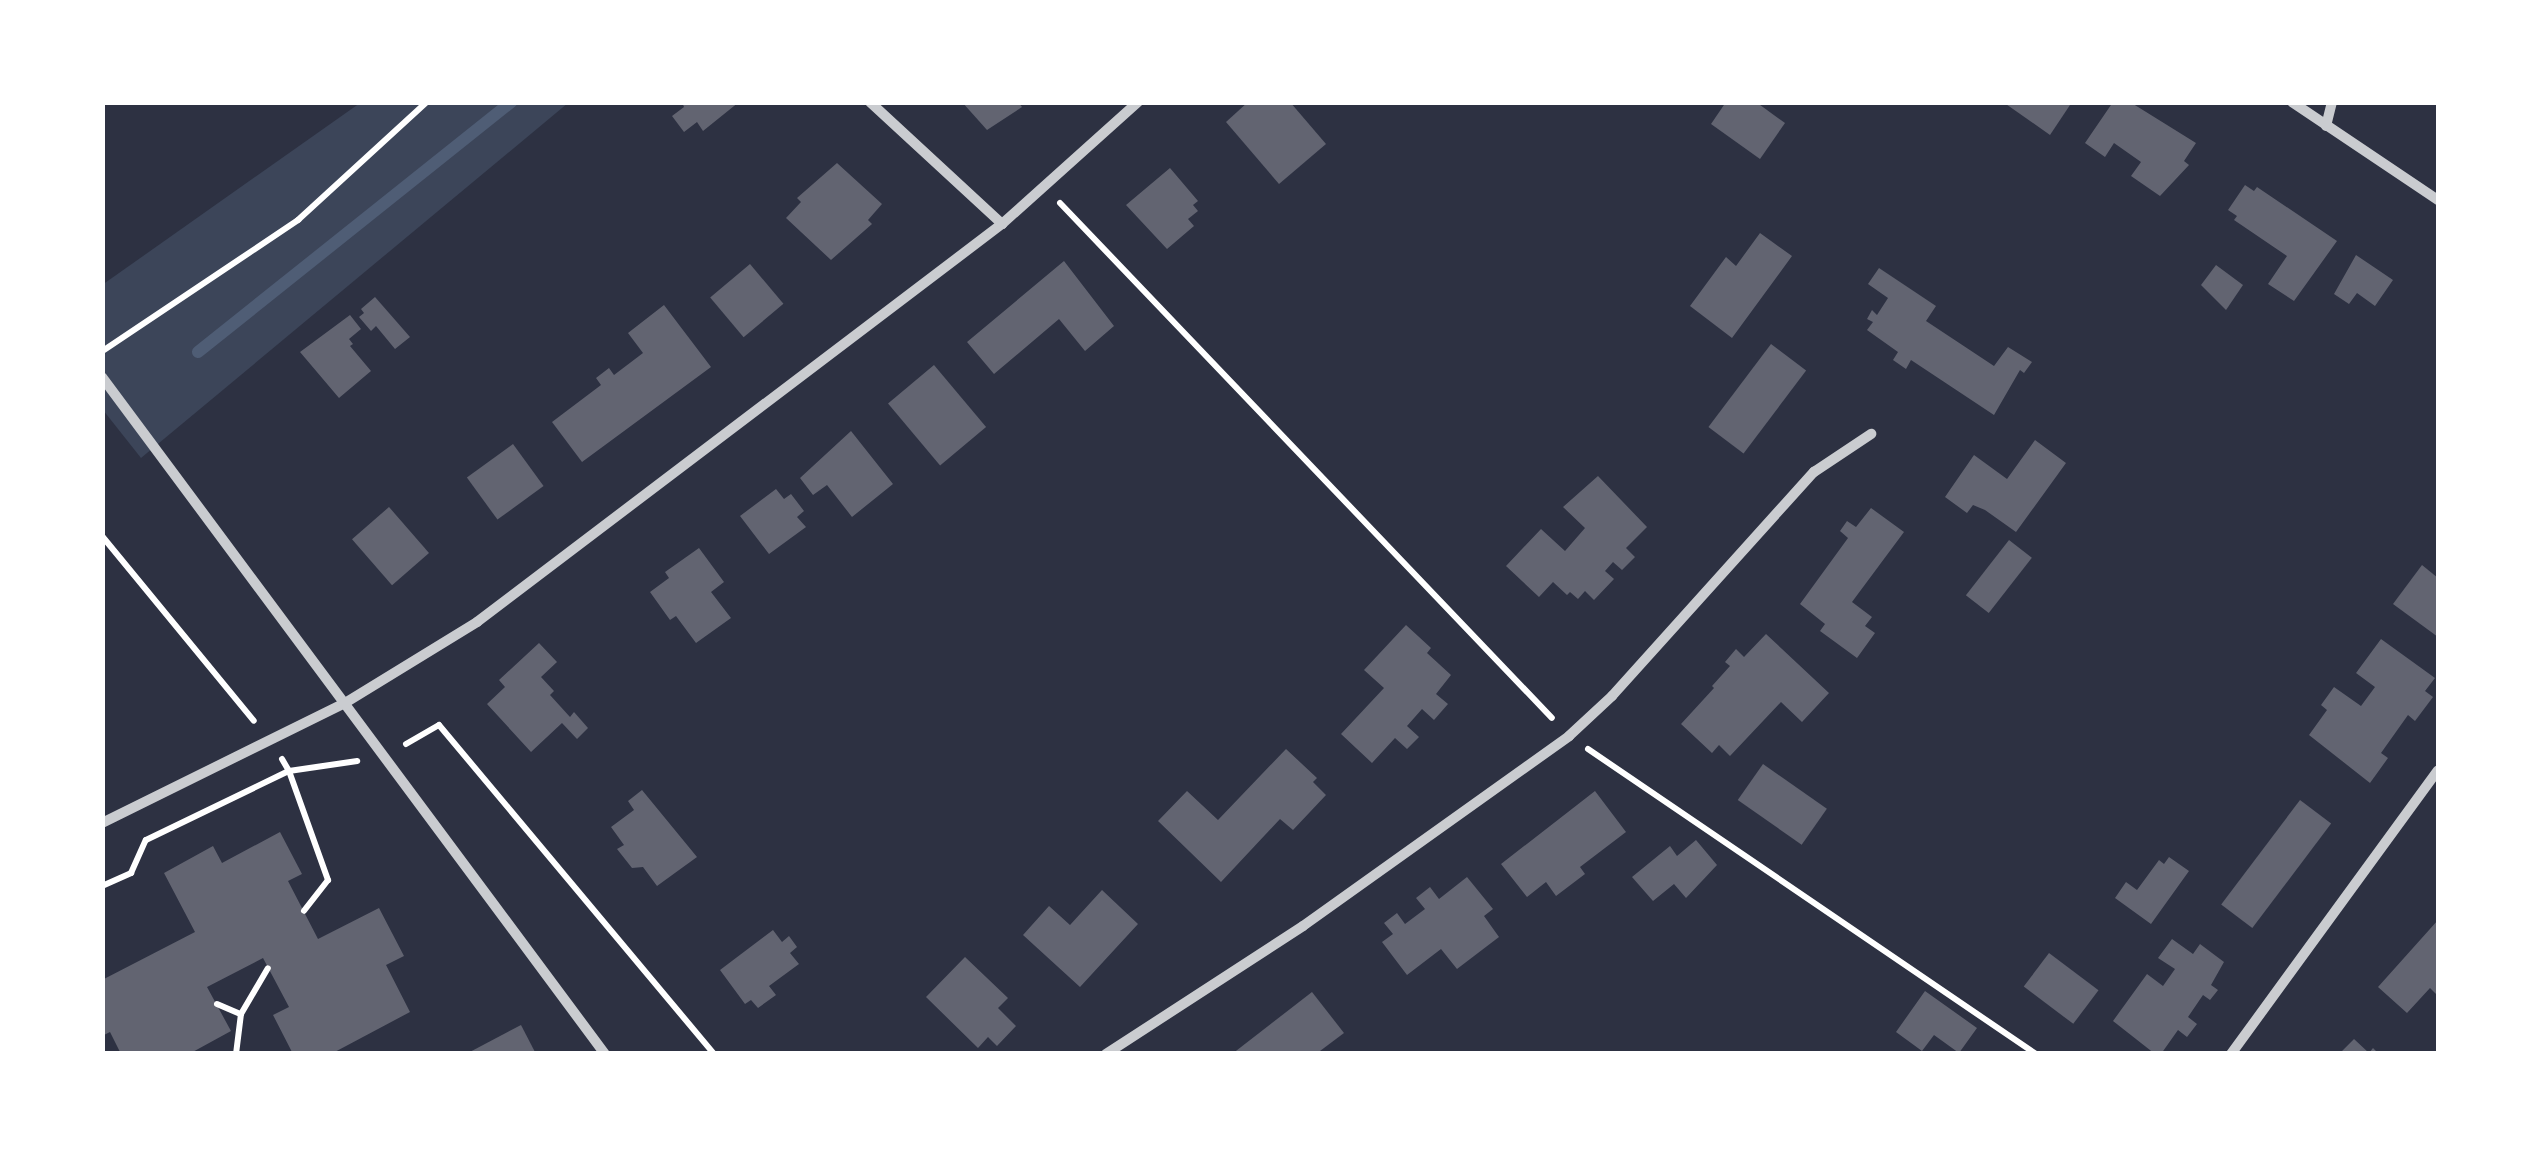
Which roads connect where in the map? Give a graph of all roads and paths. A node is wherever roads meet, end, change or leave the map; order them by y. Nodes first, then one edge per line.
1 (426, 102) edge
2 (870, 102) edge
3 (1138, 102) edge
4 (2292, 102) edge
5 (2332, 102) edge
6 (2326, 126) junction
7 (1045, 187) junction
8 (2438, 200) edge
9 (1002, 224) junction
10 (102, 351) edge
11 (102, 377) edge
12 (1871, 434) dead end
13 (345, 703) junction
14 (1568, 736) junction
15 (2438, 770) edge
16 (102, 823) edge
17 (102, 886) edge
18 (304, 911) dead end
19 (268, 968) dead end
20 (217, 1004) dead end
21 (242, 1014) junction
22 (236, 1054) edge
23 (605, 1054) edge
24 (1106, 1054) edge
25 (2036, 1054) edge
26 (2231, 1054) edge

1 - 10 path
2 - 9 street
3 - 7 street
4 - 6 street
5 - 6 street
6 - 8 street
7 - 9 street
7 - 14 path
9 - 13 street
11 - 13 street
12 - 14 street
13 - 16 street
13 - 23 street
14 - 24 street
14 - 25 path
15 - 26 street
17 - 18 path
19 - 21 path
20 - 21 path
21 - 22 path

